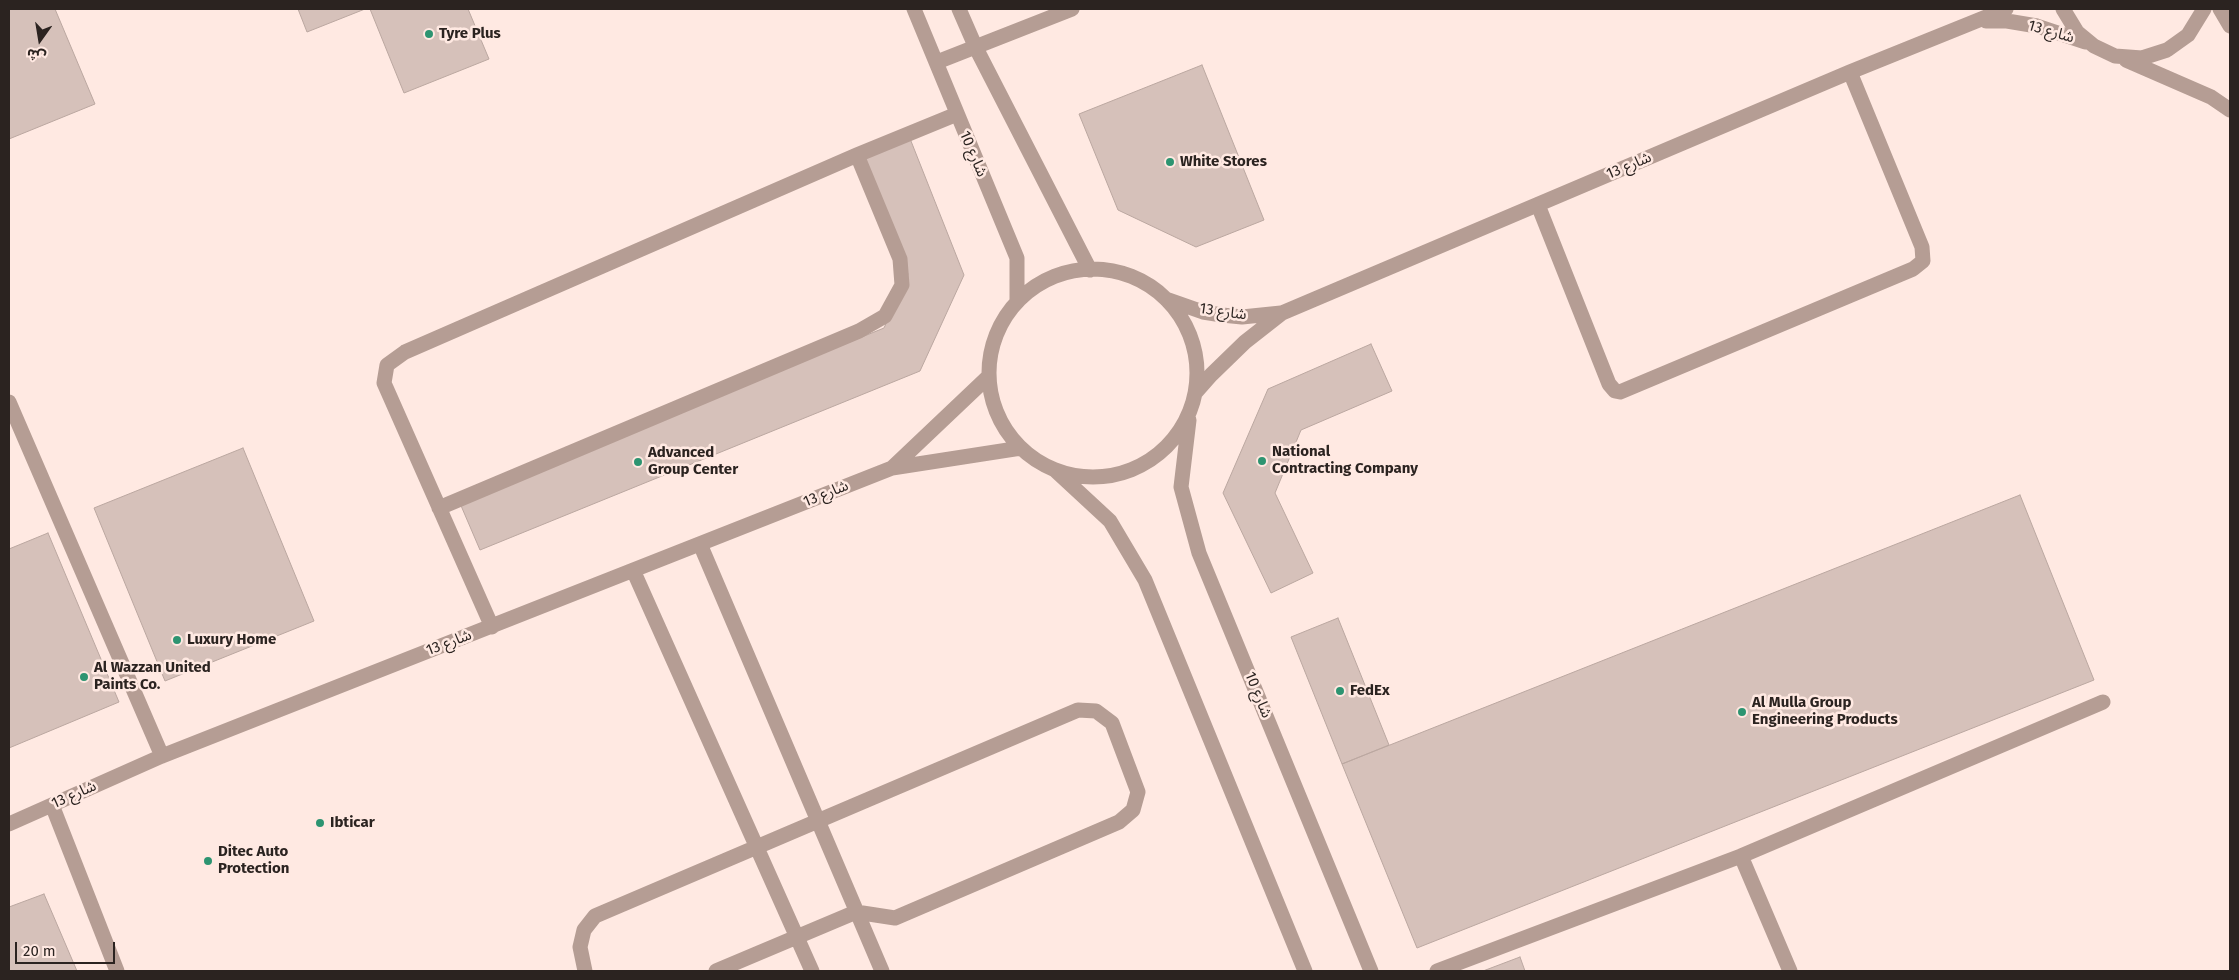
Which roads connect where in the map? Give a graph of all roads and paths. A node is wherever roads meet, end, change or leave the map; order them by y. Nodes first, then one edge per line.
1 (914, 9) edge
2 (959, 9) edge
3 (1072, 9) edge
4 (2006, 9) edge
5 (2063, 9) edge
6 (2204, 9) edge
7 (2220, 9) edge
8 (1977, 21) junction
9 (2230, 26) edge
10 (2094, 46) junction
11 (976, 48) junction
12 (2116, 56) junction
13 (937, 62) junction
14 (1850, 72) junction
15 (2230, 110) edge
16 (957, 114) junction
17 (857, 155) junction
18 (1538, 205) junction
19 (1090, 270) junction
20 (1164, 298) junction
21 (1017, 302) junction
22 (1282, 313) junction
23 (988, 376) junction
24 (1196, 392) junction
25 (9, 402) edge
26 (1190, 411) junction
27 (1021, 448) junction
28 (892, 468) junction
29 (1055, 470) junction
30 (440, 508) junction
31 (700, 544) junction
32 (633, 570) junction
33 (492, 626) junction
34 (2103, 702) dead end
35 (162, 756) junction
36 (52, 805) junction
37 (818, 821) junction
38 (9, 824) edge
39 (756, 847) junction
40 (1741, 856) junction
41 (856, 912) junction
42 (797, 938) junction
43 (117, 971) edge
44 (585, 971) edge
45 (716, 971) edge
46 (812, 971) edge
47 (882, 971) edge
48 (1305, 971) edge
49 (1371, 971) edge
50 (1437, 971) edge
51 (1790, 971) edge

1 - 13 street, شارع 10
2 - 11 street
3 - 11 street
4 - 8 street, شارع 13
5 - 10 street
6 - 12 street
7 - 9 street
8 - 10 street, شارع 13
8 - 14 street, شارع 13
10 - 12 street, شارع 13
11 - 13 street
11 - 19 street
12 - 15 street, شارع 13
13 - 16 street, شارع 10
14 - 18 street, شارع 13
14 - 18 street
16 - 17 street
16 - 21 street, شارع 10
17 - 30 street
17 - 30 street
18 - 22 street, شارع 13
19 - 20 street
19 - 21 street
20 - 22 street, شارع 13
20 - 24 street
21 - 23 street
22 - 24 street, شارع 13
23 - 27 street
23 - 28 street, شارع 13
24 - 26 street
25 - 35 street
26 - 29 street
26 - 49 street, شارع 10
27 - 28 street, شارع 13
27 - 29 street
28 - 31 street, شارع 13
29 - 48 street
30 - 33 street
31 - 32 street, شارع 13
31 - 37 street
32 - 33 street, شارع 13
32 - 39 street
33 - 35 street, شارع 13
34 - 40 street
35 - 36 street, شارع 13
36 - 38 street, شارع 13
36 - 43 street
37 - 39 street
37 - 41 street
37 - 41 street
39 - 42 street
39 - 44 street
40 - 50 street
40 - 51 street
41 - 42 street
41 - 47 street
42 - 45 street
42 - 46 street

